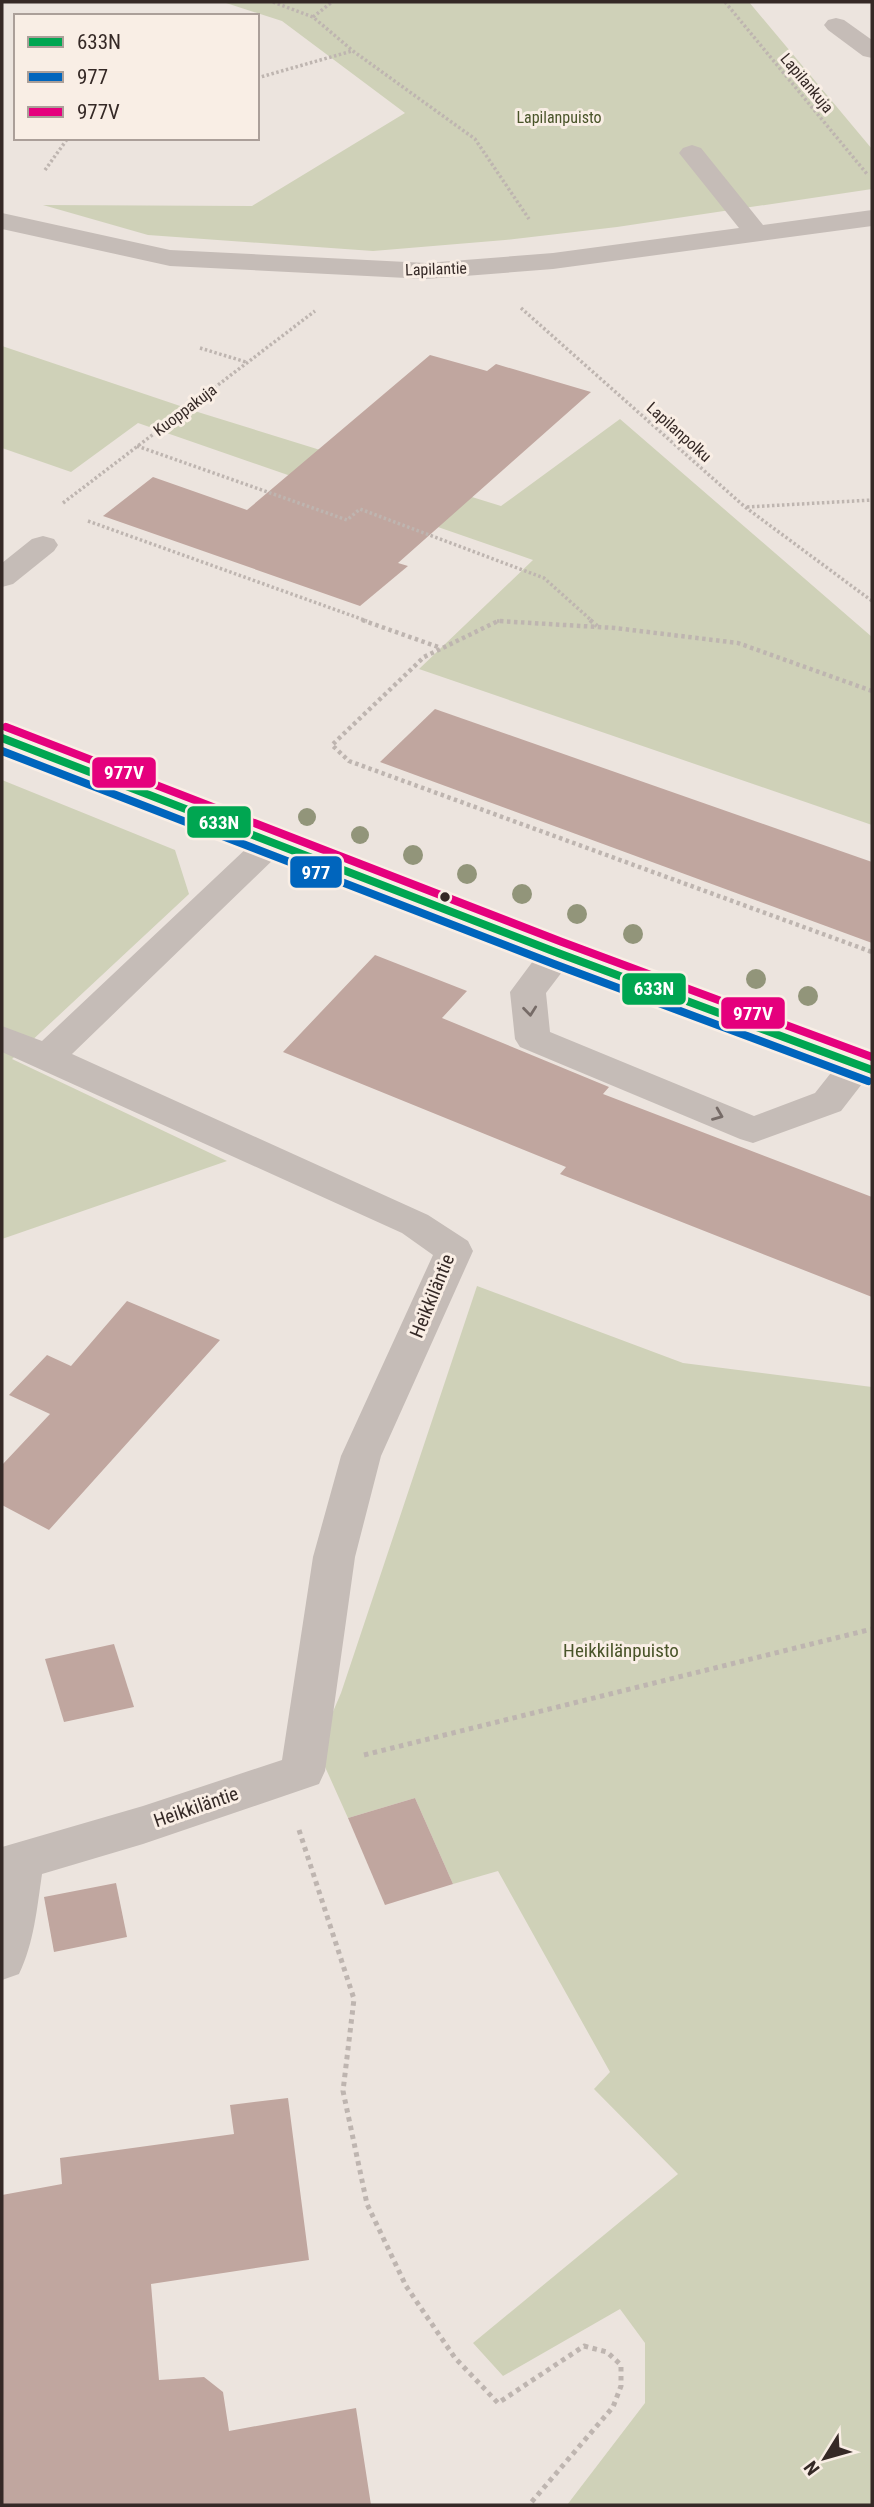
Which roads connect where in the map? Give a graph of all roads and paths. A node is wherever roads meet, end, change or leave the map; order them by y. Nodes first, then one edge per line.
1 (273, 2) edge
2 (332, 2) edge
3 (725, 2) edge
4 (313, 18) junction
5 (836, 25) dead end
6 (352, 51) junction
7 (872, 51) edge
8 (259, 77) edge
9 (67, 140) edge
10 (692, 153) dead end
11 (45, 170) dead end
12 (872, 180) edge
13 (872, 219) edge
14 (2, 220) edge
15 (757, 234) junction
16 (553, 261) junction
17 (483, 267) junction
18 (368, 270) junction
19 (200, 348) dead end
20 (247, 362) junction
21 (137, 446) junction
22 (872, 500) edge
23 (746, 507) junction
24 (55, 509) dead end
25 (80, 518) dead end
26 (43, 545) dead end
27 (2, 578) edge
28 (872, 601) edge
29 (598, 627) junction
30 (441, 648) junction
31 (872, 691) edge
32 (2, 738) edge
33 (272, 842) junction
34 (872, 952) edge
35 (558, 953) junction
36 (2, 1038) edge
37 (47, 1057) junction
38 (865, 1068) edge
39 (872, 1629) edge
40 (303, 1771) junction
41 (294, 1817) dead end
42 (11, 1863) edge
43 (2, 1960) edge
44 (529, 2505) edge

1 - 4 path
2 - 4 path
3 - 12 path, Lapilankuja
4 - 6 path
5 - 7 street
6 - 8 path
6 - 16 path
9 - 11 path
10 - 15 street
13 - 15 street, Lapilantie
14 - 18 street, Lapilantie
15 - 16 street, Lapilantie
16 - 17 street, Lapilantie
17 - 18 street, Lapilantie
17 - 23 path, Lapilanpolku
18 - 20 path, Kuoppakuja
19 - 20 path
20 - 21 path, Kuoppakuja
21 - 24 path, Kuoppakuja
21 - 29 path
22 - 23 path
23 - 28 path, Lapilanpolku
25 - 30 path
26 - 27 street
29 - 30 path
29 - 31 path
30 - 34 path
32 - 33 street
33 - 35 street
33 - 37 street
35 - 38 street
35 -> 38 street
36 - 37 street
37 - 40 street, Heikkiläntie
39 - 40 path
40 - 42 street, Heikkiläntie
41 - 44 path
42 - 43 street

